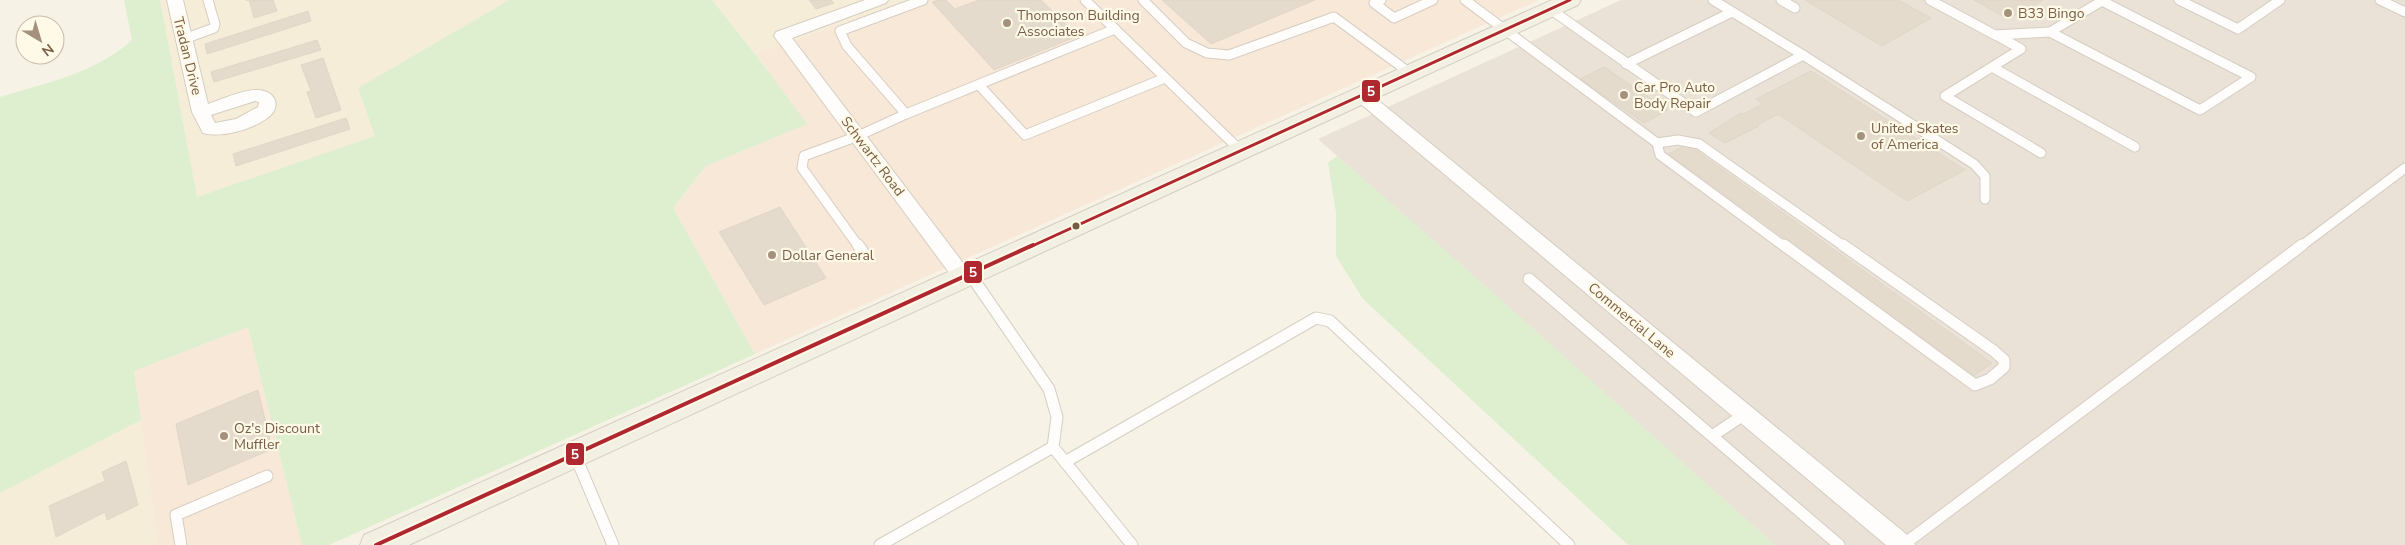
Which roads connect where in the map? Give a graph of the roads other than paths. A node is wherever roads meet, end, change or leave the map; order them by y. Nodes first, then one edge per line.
1 (175, 0) edge
2 (208, 0) edge
3 (877, 0) edge
4 (923, 0) edge
5 (1084, 0) edge
6 (1143, 0) edge
7 (1381, 0) edge
8 (1433, 0) edge
9 (1466, 0) edge
10 (1714, 0) edge
11 (1781, 0) edge
12 (1930, 0) edge
13 (2179, 0) edge
14 (2280, 0) edge
15 (2380, 0) edge
16 (1560, 4) edge
17 (1795, 8) dead end
18 (1732, 12) junction
19 (2405, 12) edge
20 (1115, 29) junction
21 (1506, 29) junction
22 (2050, 32) junction
23 (1995, 35) junction
24 (184, 39) junction
25 (1803, 55) junction
26 (1626, 64) junction
27 (1992, 68) junction
28 (1410, 73) junction
29 (1165, 78) junction
30 (978, 85) junction
31 (1362, 96) junction
32 (201, 112) dead end
33 (906, 114) junction
34 (858, 136) junction
35 (1657, 143) junction
36 (2135, 147) dead end
37 (1240, 151) junction
38 (2041, 153) dead end
39 (2405, 168) edge
40 (1985, 199) dead end
41 (865, 255) dead end
42 (966, 276) junction
43 (1528, 279) dead end
44 (1745, 414) junction
45 (1712, 436) junction
46 (1053, 447) junction
47 (575, 455) junction
48 (1065, 462) junction
49 (267, 476) dead end
50 (181, 545) edge
51 (376, 545) edge
52 (613, 545) edge
53 (880, 545) edge
54 (1132, 545) edge
55 (1569, 545) edge
56 (1839, 545) edge
57 (1903, 545) edge

1 - 24 street, Tradan Drive
2 - 24 lane
3 - 34 street, Schwartz Road
4 - 33 lane
5 - 20 lane
6 - 28 lane
7 - 8 lane
9 - 21 lane
10 - 18 lane
11 - 17 lane
12 - 23 lane
13 - 14 lane
15 - 19 lane
16 - 21 main road
16 - 26 lane
18 - 25 lane
18 - 26 lane
20 - 29 lane
20 - 30 lane
21 - 28 main road
21 - 35 lane
22 - 22 lane
22 - 23 lane
23 - 27 lane
24 - 32 street, Tradan Drive
25 - 26 lane
25 - 40 lane
27 - 36 lane
27 - 38 lane
28 - 31 main road
29 - 30 lane
29 - 37 lane
30 - 33 lane
31 - 37 main road
31 - 44 street, Commercial Lane
33 - 34 lane
34 - 41 lane
34 - 42 street, Schwartz Road
35 - 35 lane
37 - 42 main road
39 - 57 lane
42 - 46 lane
42 - 47 main road
43 - 45 lane
44 - 45 lane
44 - 57 street, Commercial Lane
45 - 56 lane
46 - 48 lane
46 - 53 lane
47 - 51 main road
47 - 52 lane
48 - 54 lane
48 - 55 lane
49 - 50 lane

